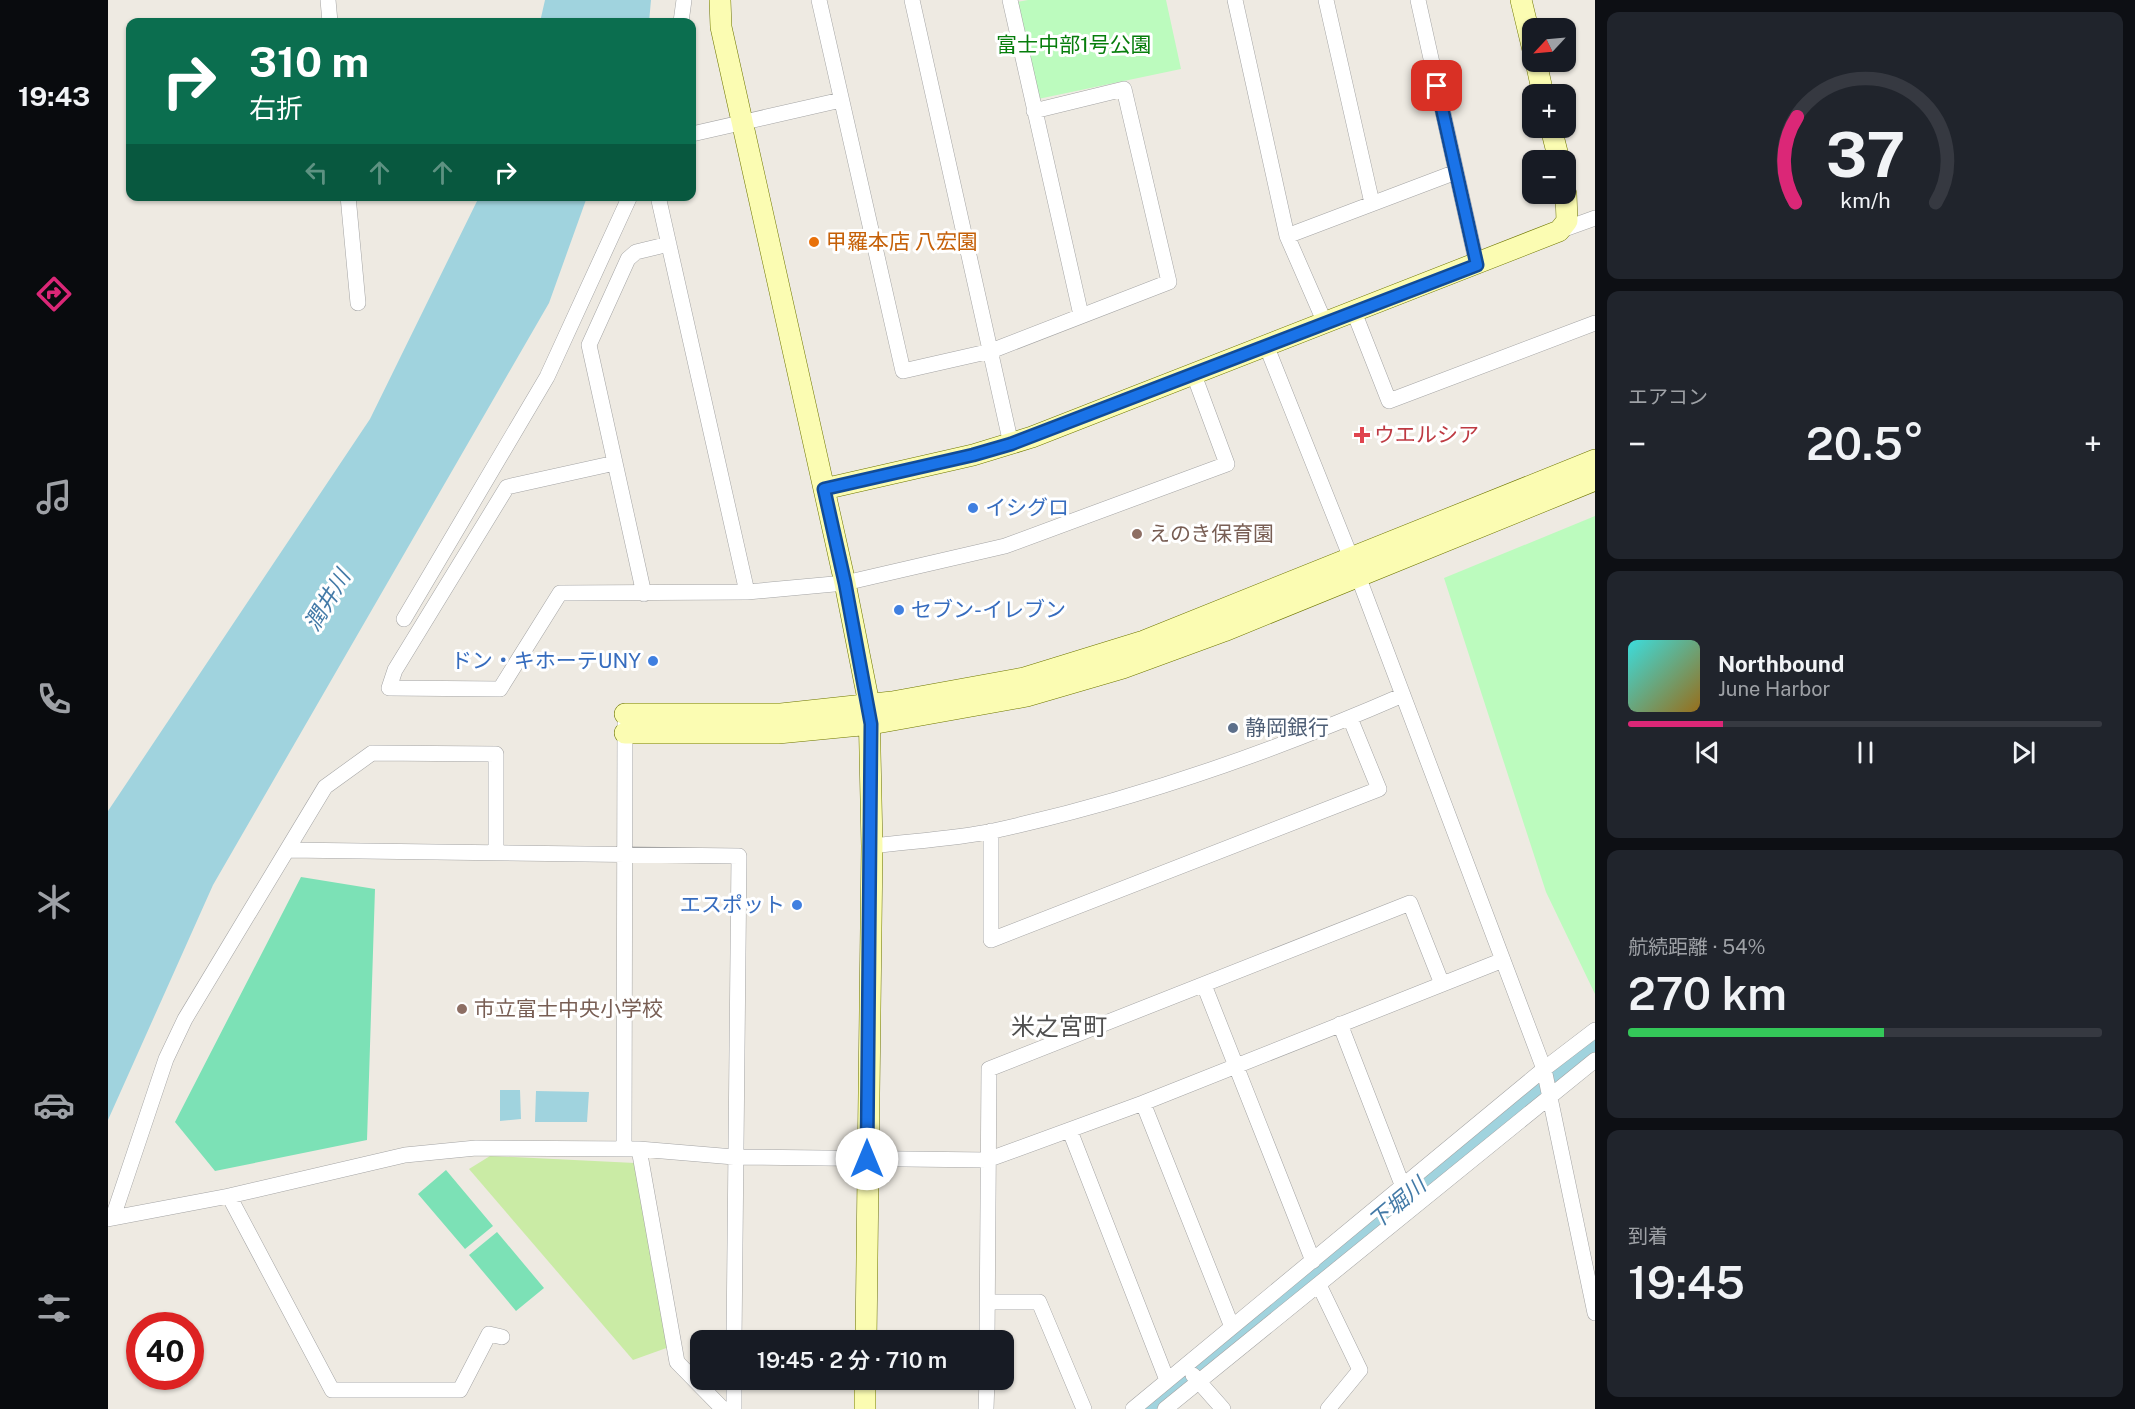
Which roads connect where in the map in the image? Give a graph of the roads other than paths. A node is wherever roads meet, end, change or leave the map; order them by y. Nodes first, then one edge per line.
1 (328, 0) edge
2 (684, 0) edge
3 (720, 0) edge
4 (819, 0) edge
5 (912, 0) edge
6 (1010, 0) edge
7 (1235, 0) edge
8 (1326, 0) edge
9 (1418, 0) edge
10 (1521, 0) edge
11 (330, 18) edge
12 (682, 18) edge
13 (1525, 18) edge
14 (841, 100) junction
15 (1034, 111) junction
16 (741, 121) junction
17 (696, 133) edge
18 (1456, 172) junction
19 (348, 201) edge
20 (628, 201) edge
21 (659, 201) edge
22 (1372, 203) junction
23 (1566, 204) edge
24 (1595, 218) edge
25 (1559, 231) junction
26 (1287, 236) junction
27 (669, 244) junction
28 (1477, 265) junction
29 (358, 303) dead end
30 (1354, 312) junction
31 (1081, 315) junction
32 (1325, 323) junction
33 (1595, 323) edge
34 (1266, 345) junction
35 (991, 351) junction
36 (1194, 375) junction
37 (1011, 444) junction
38 (1595, 460) edge
39 (615, 463) junction
40 (1595, 480) edge
41 (824, 489) junction
42 (1355, 568) junction
43 (845, 583) junction
44 (747, 592) junction
45 (644, 594) junction
46 (404, 619) dead end
47 (1402, 695) junction
48 (870, 714) junction
49 (1350, 718) junction
50 (625, 723) joint
51 (992, 831) junction
52 (872, 846) junction
53 (288, 850) junction
54 (496, 853) junction
55 (625, 854) junction
56 (1503, 960) junction
57 (1442, 984) junction
58 (1203, 985) junction
59 (1340, 1024) junction
60 (1595, 1030) edge
61 (1595, 1060) edge
62 (1235, 1065) junction
63 (1544, 1069) junction
64 (1550, 1094) junction
65 (1143, 1103) junction
66 (1070, 1131) junction
67 (632, 1149) junction
68 (734, 1157) junction
69 (867, 1159) junction
70 (987, 1160) junction
71 (1403, 1187) junction
72 (229, 1196) junction
73 (110, 1220) edge
74 (1313, 1261) junction
75 (1319, 1285) junction
76 (988, 1302) junction
77 (1595, 1313) edge
78 (1232, 1327) junction
79 (734, 1330) edge
80 (866, 1330) edge
81 (987, 1330) edge
82 (502, 1337) dead end
83 (1185, 1365) junction
84 (1167, 1380) junction
85 (1198, 1381) junction
86 (734, 1390) edge
87 (865, 1390) edge
88 (987, 1390) edge
89 (723, 1409) edge
90 (734, 1409) edge
91 (865, 1409) edge
92 (986, 1409) edge
93 (1084, 1409) edge
94 (1133, 1409) edge
95 (1165, 1409) edge
96 (1223, 1409) edge
97 (1328, 1409) edge

1 - 11 street
2 - 12 street
3 - 16 street
4 - 14 street
5 - 35 street
6 - 15 street
7 - 26 street
8 - 22 street
9 - 18 street
10 - 13 street
14 - 16 street
14 - 35 street
15 - 31 street
15 - 31 street
16 - 17 street
16 - 41 street
18 - 22 street
18 - 28 street
19 - 29 street
20 - 46 street
21 - 27 street
22 - 26 street
23 - 25 street
24 - 25 street
25 - 28 street
26 - 32 street
27 - 39 street
27 - 44 street
28 - 30 street
30 - 32 street
30 - 33 street
31 - 35 street
32 - 34 street
34 - 36 street
34 - 42 street
35 - 37 street
36 - 37 street
36 - 43 street
37 - 41 street
38 - 42 street
39 - 45 street
39 - 45 street
40 - 42 street
41 - 43 street
42 - 47 street
42 - 48 street
43 - 44 street
43 - 48 street
44 - 45 street
47 - 49 street
47 - 56 street
48 - 50 street
48 - 52 street
49 - 51 street
49 - 51 street
50 - 55 street
51 - 52 street
52 - 69 street
53 - 54 street
53 - 54 street
53 - 73 street
54 - 55 street
55 - 67 street
55 - 68 street
56 - 57 street
56 - 63 street
57 - 58 street
57 - 59 street
58 - 62 street
58 - 70 street
59 - 62 street
59 - 71 street
60 - 63 street
61 - 64 street
62 - 65 street
62 - 74 street
63 - 64 street
63 - 71 street
64 - 75 street
64 - 77 street
65 - 66 street
65 - 78 street
66 - 70 street
66 - 84 street
67 - 68 street
67 - 72 street
67 - 89 street
68 - 69 street
68 - 79 street
69 - 70 street
69 - 80 street
70 - 76 street
71 - 74 street
72 - 73 street
72 - 82 street
74 - 78 street
75 - 85 street
75 - 97 street
76 - 81 street
76 - 93 street
78 - 83 street
83 - 84 street
83 - 85 street
84 - 94 street
85 - 95 street
85 - 96 street
86 - 90 street
87 - 91 street
88 - 92 street

